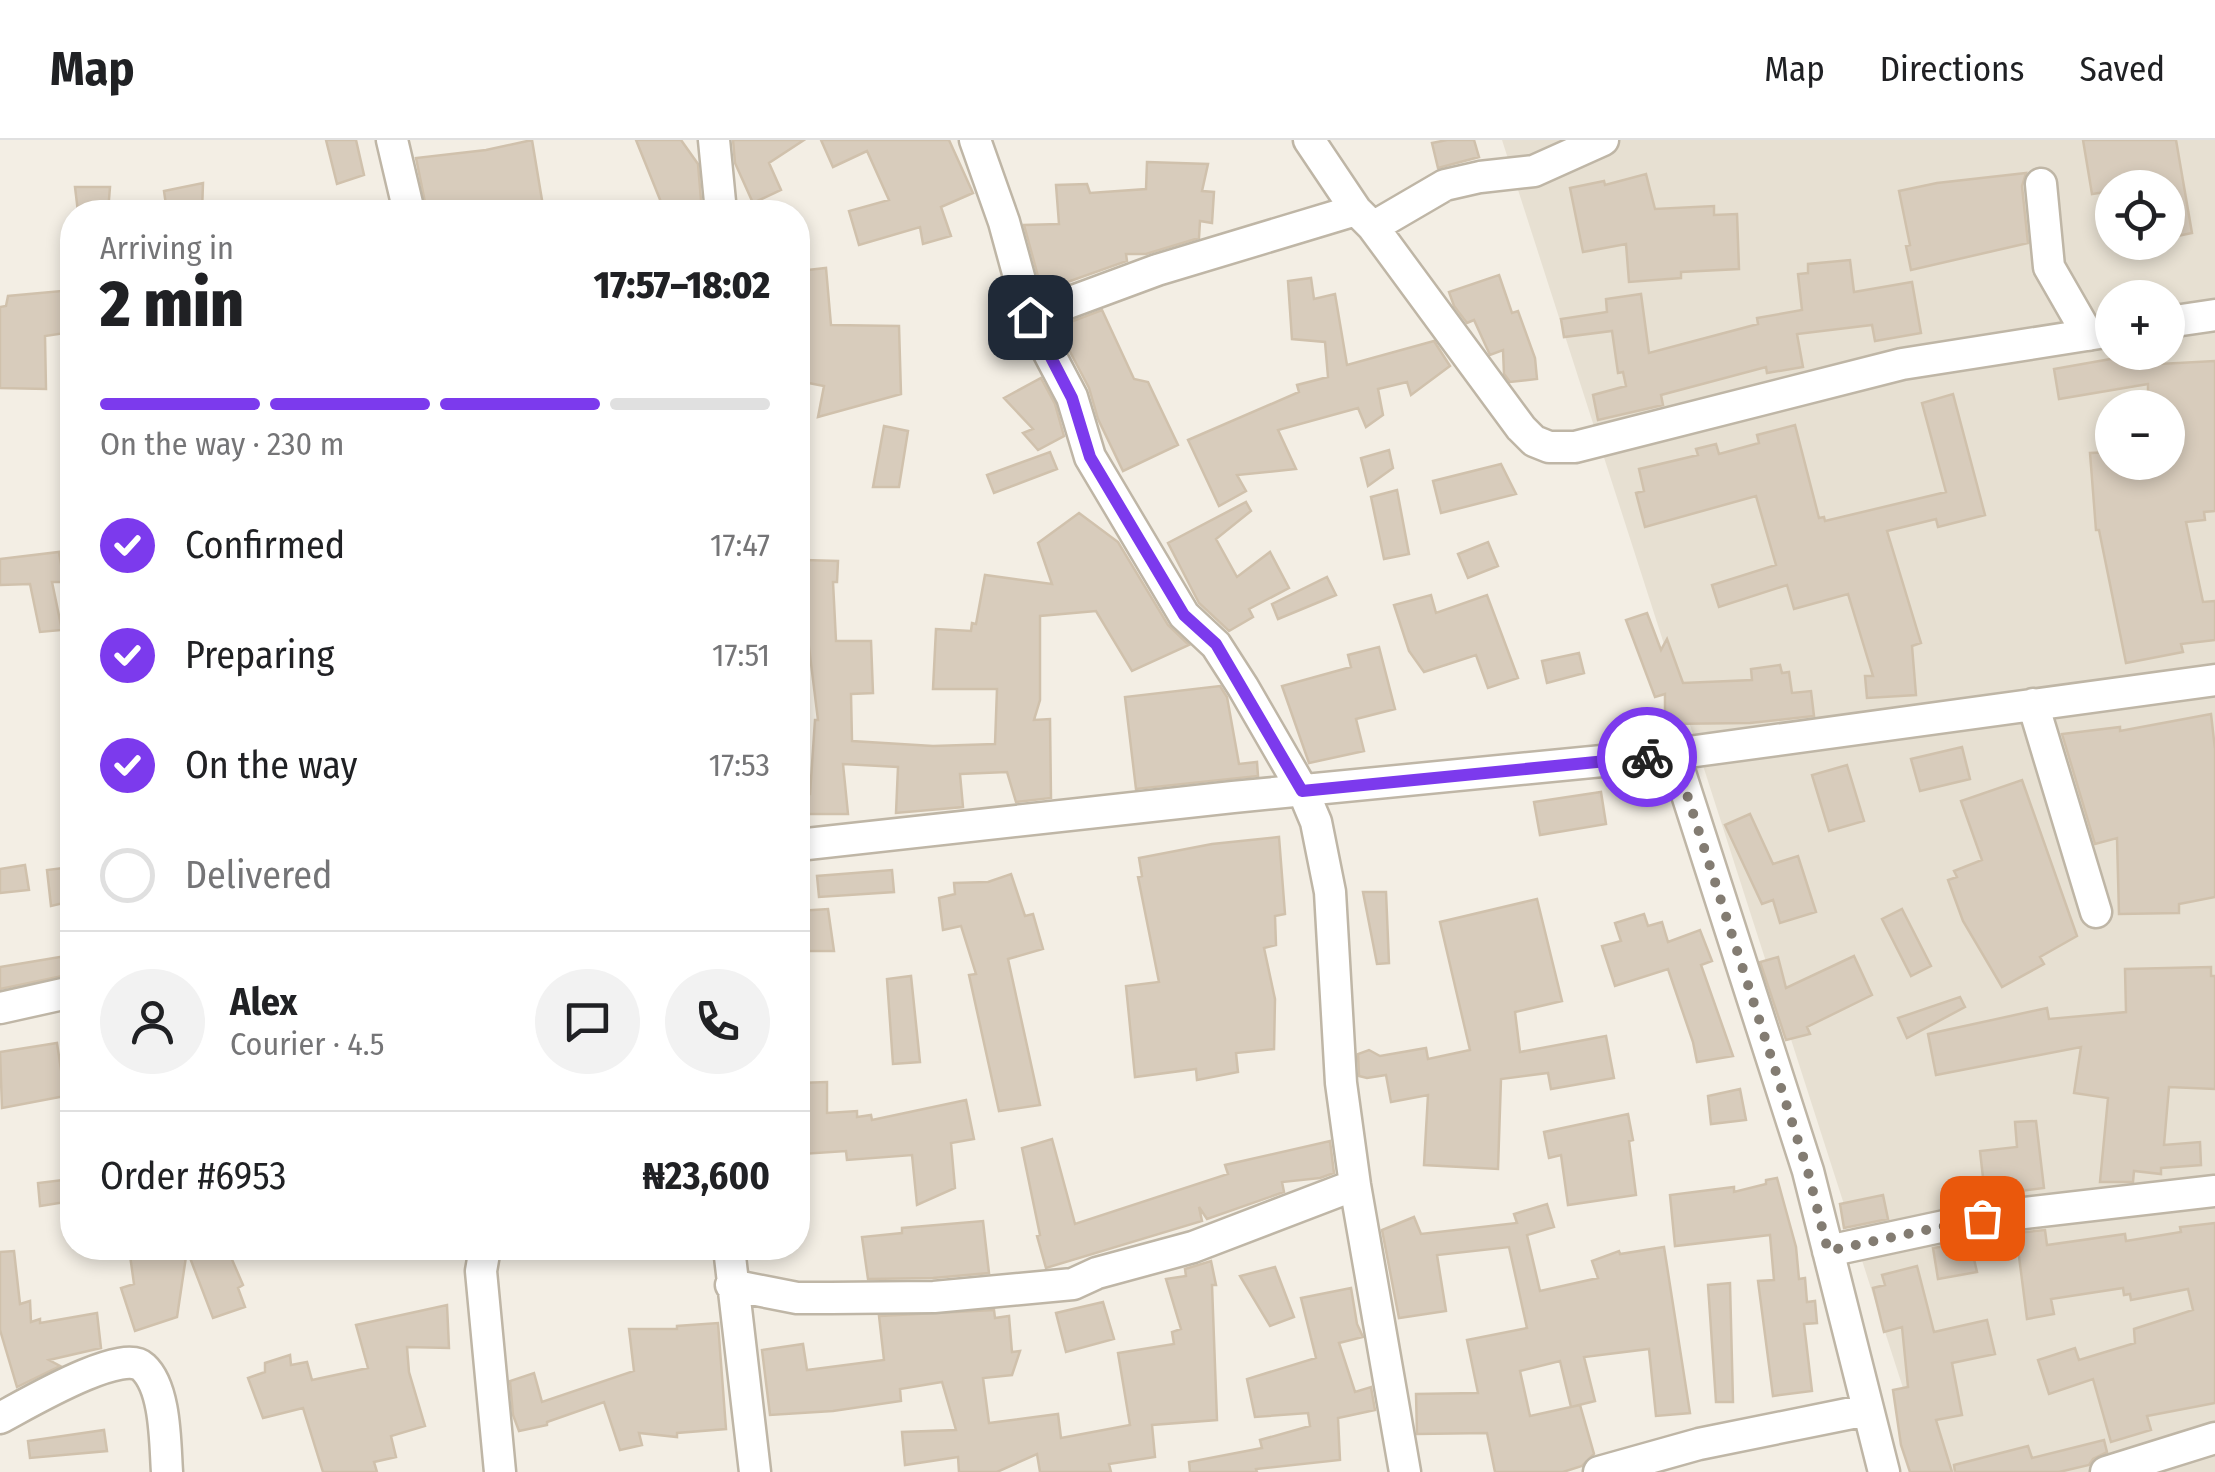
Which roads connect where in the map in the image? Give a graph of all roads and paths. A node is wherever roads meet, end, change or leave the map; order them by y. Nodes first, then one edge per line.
1 (392, 140) edge
2 (714, 140) edge
3 (975, 140) edge
4 (1309, 140) edge
5 (1603, 140) edge
6 (2041, 184) dead end
7 (406, 200) edge
8 (720, 200) edge
9 (1365, 219) junction
10 (2215, 315) edge
11 (1030, 317) junction
12 (2185, 319) edge
13 (2095, 327) edge
14 (2095, 334) edge
15 (2215, 680) edge
16 (2033, 704) junction
17 (1674, 754) junction
18 (1302, 791) junction
19 (810, 844) edge
20 (2096, 912) dead end
21 (60, 995) edge
22 (0, 1008) edge
23 (1356, 1185) junction
24 (2215, 1191) edge
25 (1828, 1251) junction
26 (483, 1260) edge
27 (730, 1260) edge
28 (731, 1284) junction
29 (1867, 1410) junction
30 (0, 1418) edge
31 (2215, 1438) edge
32 (168, 1472) edge
33 (500, 1472) edge
34 (755, 1472) edge
35 (1405, 1472) edge
36 (1599, 1472) edge
37 (1884, 1472) edge
38 (2106, 1472) edge

1 - 7 street
2 - 8 street
3 - 11 street
4 - 9 street
5 - 9 street
6 - 13 street
9 - 11 street
9 - 14 street
10 - 12 street
11 - 18 street
15 - 16 street
16 - 17 street
16 - 20 street
17 - 18 street
17 - 25 street
18 - 19 street
18 - 23 street
21 - 22 street
23 - 28 street
23 - 35 street
24 - 25 street
25 - 29 street
26 - 33 street
27 - 28 street
28 - 34 street
29 - 36 street
29 - 37 street
30 - 32 street
31 - 38 street

